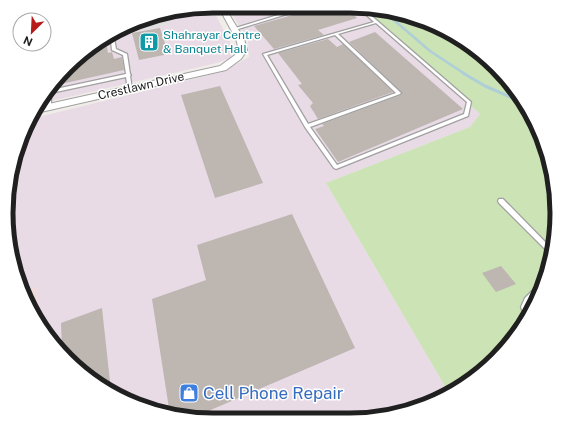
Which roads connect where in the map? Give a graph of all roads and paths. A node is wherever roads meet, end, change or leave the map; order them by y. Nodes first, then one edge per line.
1 (225, 13) edge
2 (288, 13) edge
3 (366, 14) edge
4 (376, 22) junction
5 (234, 29) junction
6 (336, 34) junction
7 (113, 40) edge
8 (129, 75) junction
9 (130, 89) junction
10 (55, 90) edge
11 (49, 99) edge
12 (49, 107) junction
13 (43, 109) edge
14 (307, 126) junction
15 (501, 201) dead end
16 (547, 248) edge
17 (533, 294) edge
18 (525, 309) edge

1 - 5 street
2 - 5 lane
3 - 4 lane
4 - 6 lane
4 - 14 lane
5 - 9 street, Crestlawn Drive
6 - 14 lane
6 - 14 lane
7 - 8 lane
8 - 9 lane
8 - 10 lane
9 - 12 street, Crestlawn Drive
11 - 12 lane
12 - 13 street, Crestlawn Drive
15 - 16 lane
17 - 18 lane

